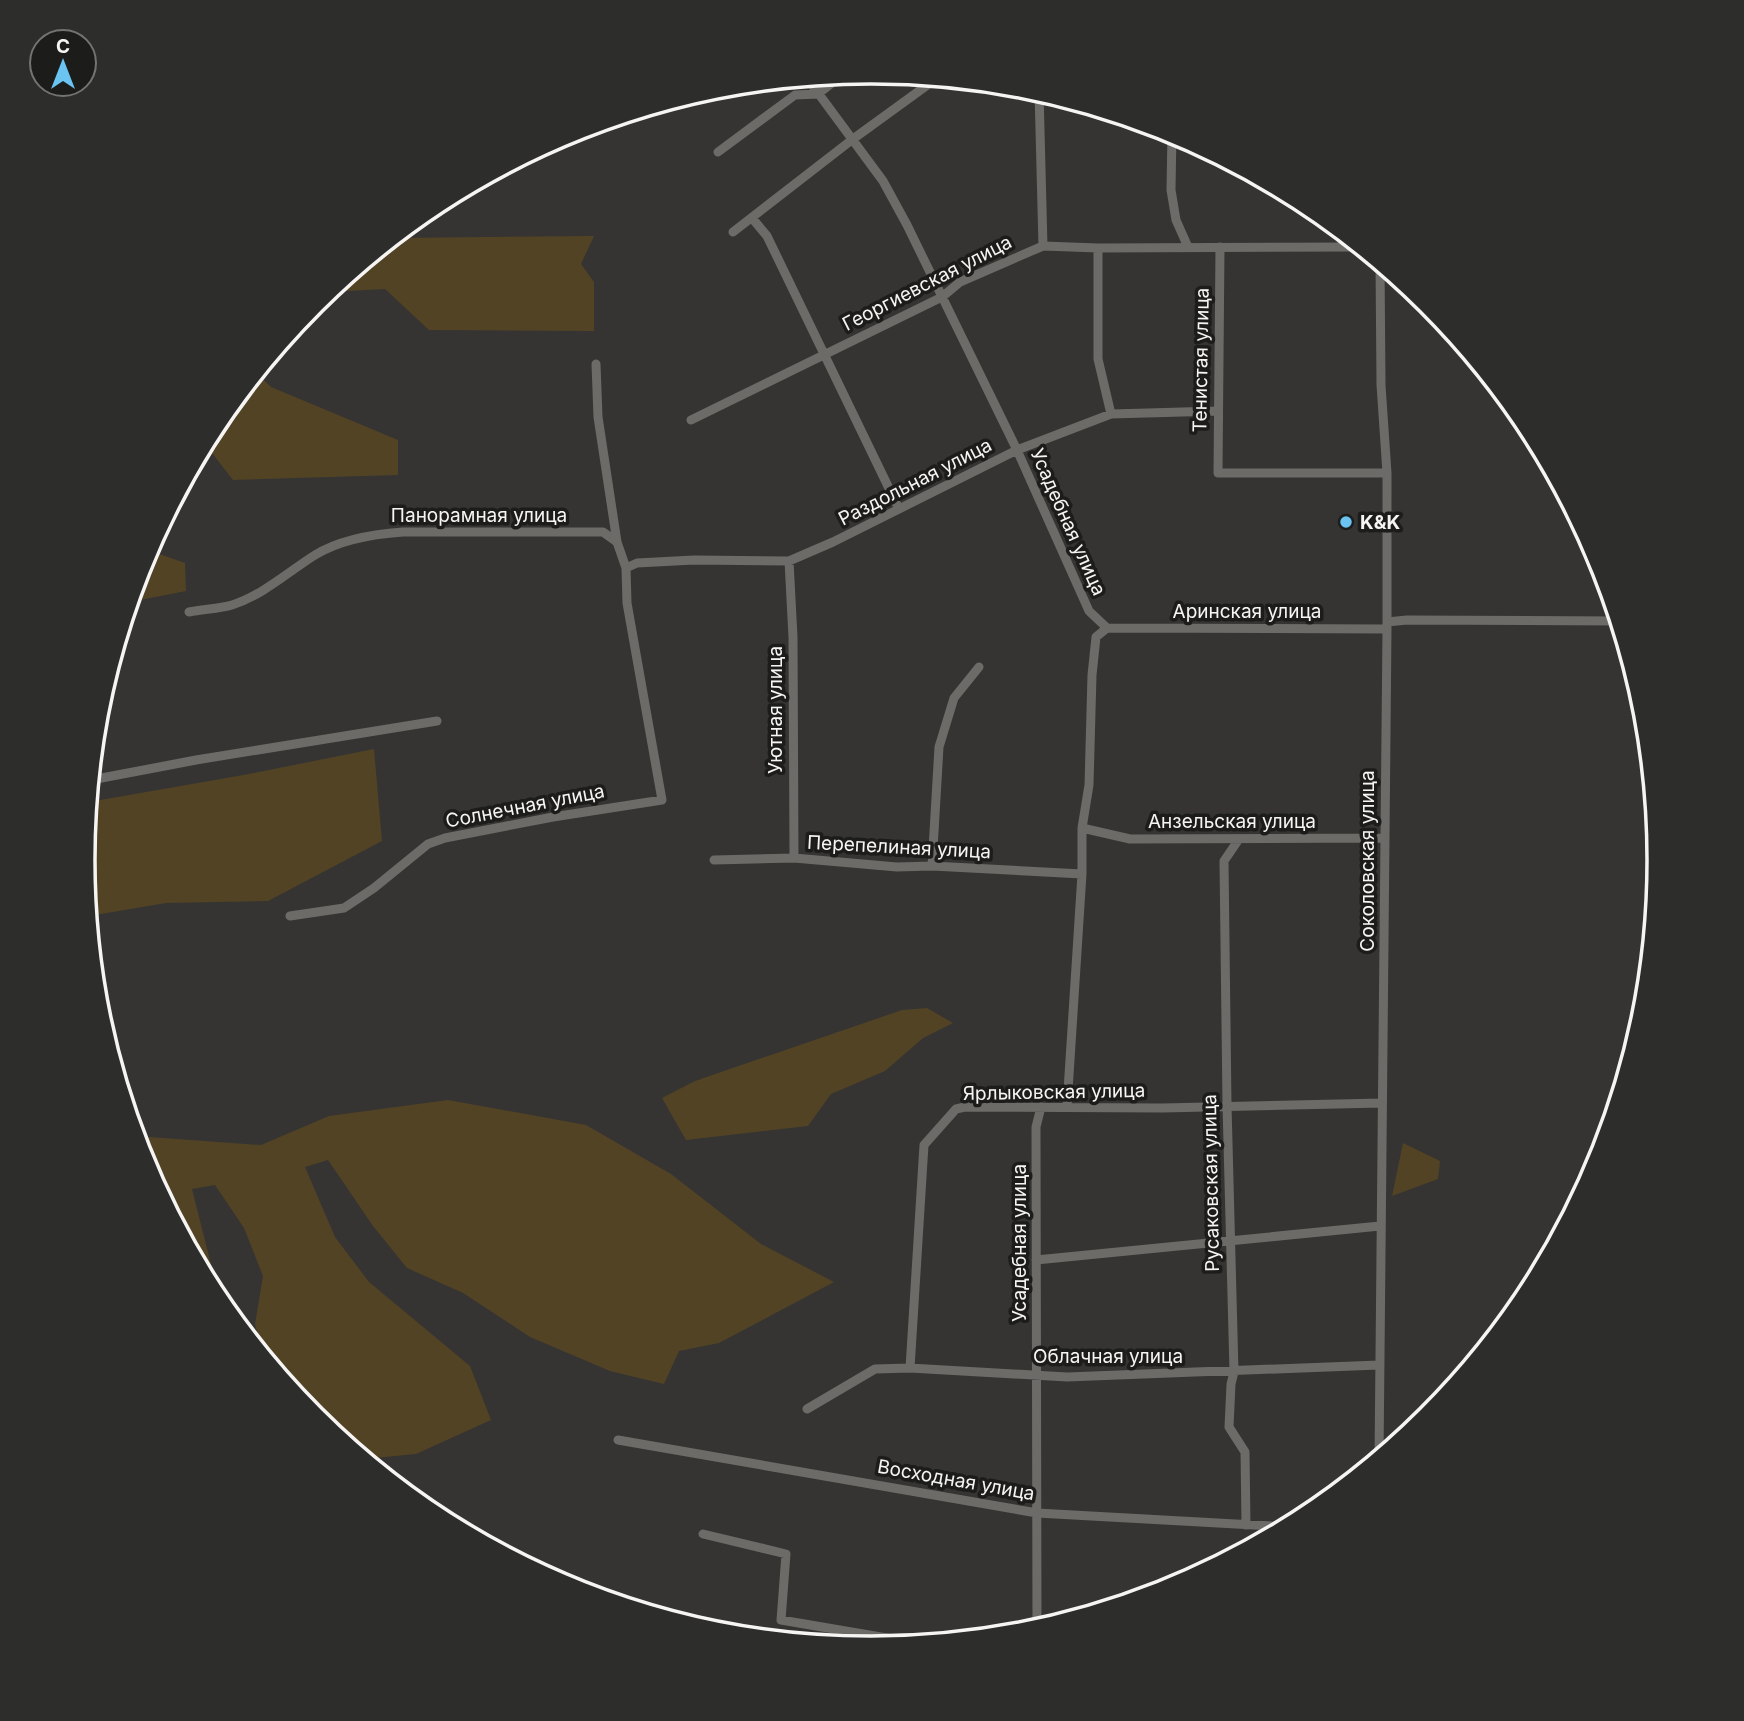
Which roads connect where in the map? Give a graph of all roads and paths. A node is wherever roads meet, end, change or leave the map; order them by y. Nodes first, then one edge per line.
1 (828, 86) edge
2 (926, 86) edge
3 (813, 87) edge
4 (818, 94) junction
5 (1039, 103) edge
6 (853, 139) junction
7 (1171, 144) edge
8 (718, 152) dead end
9 (752, 218) junction
10 (733, 232) dead end
11 (1043, 246) junction
12 (1188, 247) junction
13 (1220, 247) junction
14 (1349, 247) edge
15 (1098, 248) junction
16 (1380, 274) edge
17 (942, 297) junction
18 (824, 354) junction
19 (596, 364) dead end
20 (1218, 411) junction
21 (1111, 414) junction
22 (691, 420) dead end
23 (1017, 450) junction
24 (1387, 473) junction
25 (899, 509) junction
26 (617, 542) junction
27 (789, 561) junction
28 (626, 568) junction
29 (189, 612) dead end
30 (1610, 621) edge
31 (1387, 626) junction
32 (1107, 628) junction
33 (979, 667) dead end
34 (437, 722) dead end
35 (100, 778) edge
36 (1082, 828) junction
37 (1384, 838) junction
38 (1238, 839) junction
39 (794, 858) junction
40 (714, 860) dead end
41 (932, 866) junction
42 (1082, 874) junction
43 (290, 916) dead end
44 (1382, 1103) junction
45 (1227, 1105) junction
46 (1041, 1107) junction
47 (1067, 1107) junction
48 (1380, 1226) junction
49 (1230, 1242) junction
50 (1036, 1260) junction
51 (1378, 1365) junction
52 (910, 1368) junction
53 (1234, 1372) junction
54 (1038, 1374) junction
55 (807, 1409) dead end
56 (618, 1440) dead end
57 (1379, 1448) edge
58 (1037, 1513) junction
59 (1246, 1525) junction
60 (1271, 1526) edge
61 (703, 1534) dead end
62 (1037, 1619) edge
63 (879, 1637) edge

1 - 4 street
2 - 6 street
3 - 4 street, Усадебная улица
4 - 6 street, Усадебная улица
4 - 8 street
5 - 11 street
6 - 9 street
6 - 17 street, Усадебная улица
7 - 12 street
9 - 10 street
9 - 18 street
11 - 15 street, Георгиевская улица
11 - 17 street, Георгиевская улица
12 - 13 street, Георгиевская улица
12 - 15 street, Георгиевская улица
13 - 14 street, Георгиевская улица
13 - 20 street, Тенистая улица
15 - 21 street
16 - 24 street, Соколовская улица
17 - 18 street, Георгиевская улица
17 - 23 street, Усадебная улица
18 - 22 street, Георгиевская улица
18 - 25 street
19 - 26 street
20 - 21 street, Раздольная улица
20 - 24 street, Тенистая улица
21 - 23 street, Раздольная улица
23 - 25 street, Раздольная улица
23 - 32 street, Усадебная улица
24 - 31 street, Соколовская улица
25 - 27 street, Раздольная улица
26 - 28 street
26 - 29 street, Панорамная улица
27 - 28 street, Раздольная улица
27 - 39 street, Уютная улица
28 - 43 street, Солнечная улица
30 - 31 street, Аринская улица
31 - 32 street, Аринская улица
31 - 37 street, Соколовская улица
32 - 36 street
33 - 41 street
34 - 35 street
36 - 38 street, Анзельская улица
36 - 42 street
37 - 38 street, Анзельская улица
37 - 44 street, Соколовская улица
38 - 45 street, Русаковская улица
39 - 40 street, Перепелиная улица
39 - 41 street, Перепелиная улица
41 - 42 street, Перепелиная улица
42 - 47 street
44 - 45 street, Ярлыковская улица
44 - 48 street, Соколовская улица
45 - 47 street, Ярлыковская улица
45 - 49 street, Русаковская улица
46 - 47 street, Ярлыковская улица
46 - 50 street, Усадебная улица
46 - 52 street, Ярлыковская улица
48 - 49 street
48 - 51 street, Соколовская улица
49 - 50 street
49 - 53 street, Русаковская улица
50 - 54 street, Усадебная улица
51 - 53 street, Облачная улица
51 - 57 street, Соколовская улица
52 - 54 street, Облачная улица
52 - 55 street, Облачная улица
53 - 54 street, Облачная улица
53 - 59 street, Русаковская улица
54 - 58 street, Усадебная улица
56 - 58 street, Восходная улица
58 - 59 street, Восходная улица
58 - 62 street, Усадебная улица
59 - 60 street, Восходная улица
61 - 63 street

